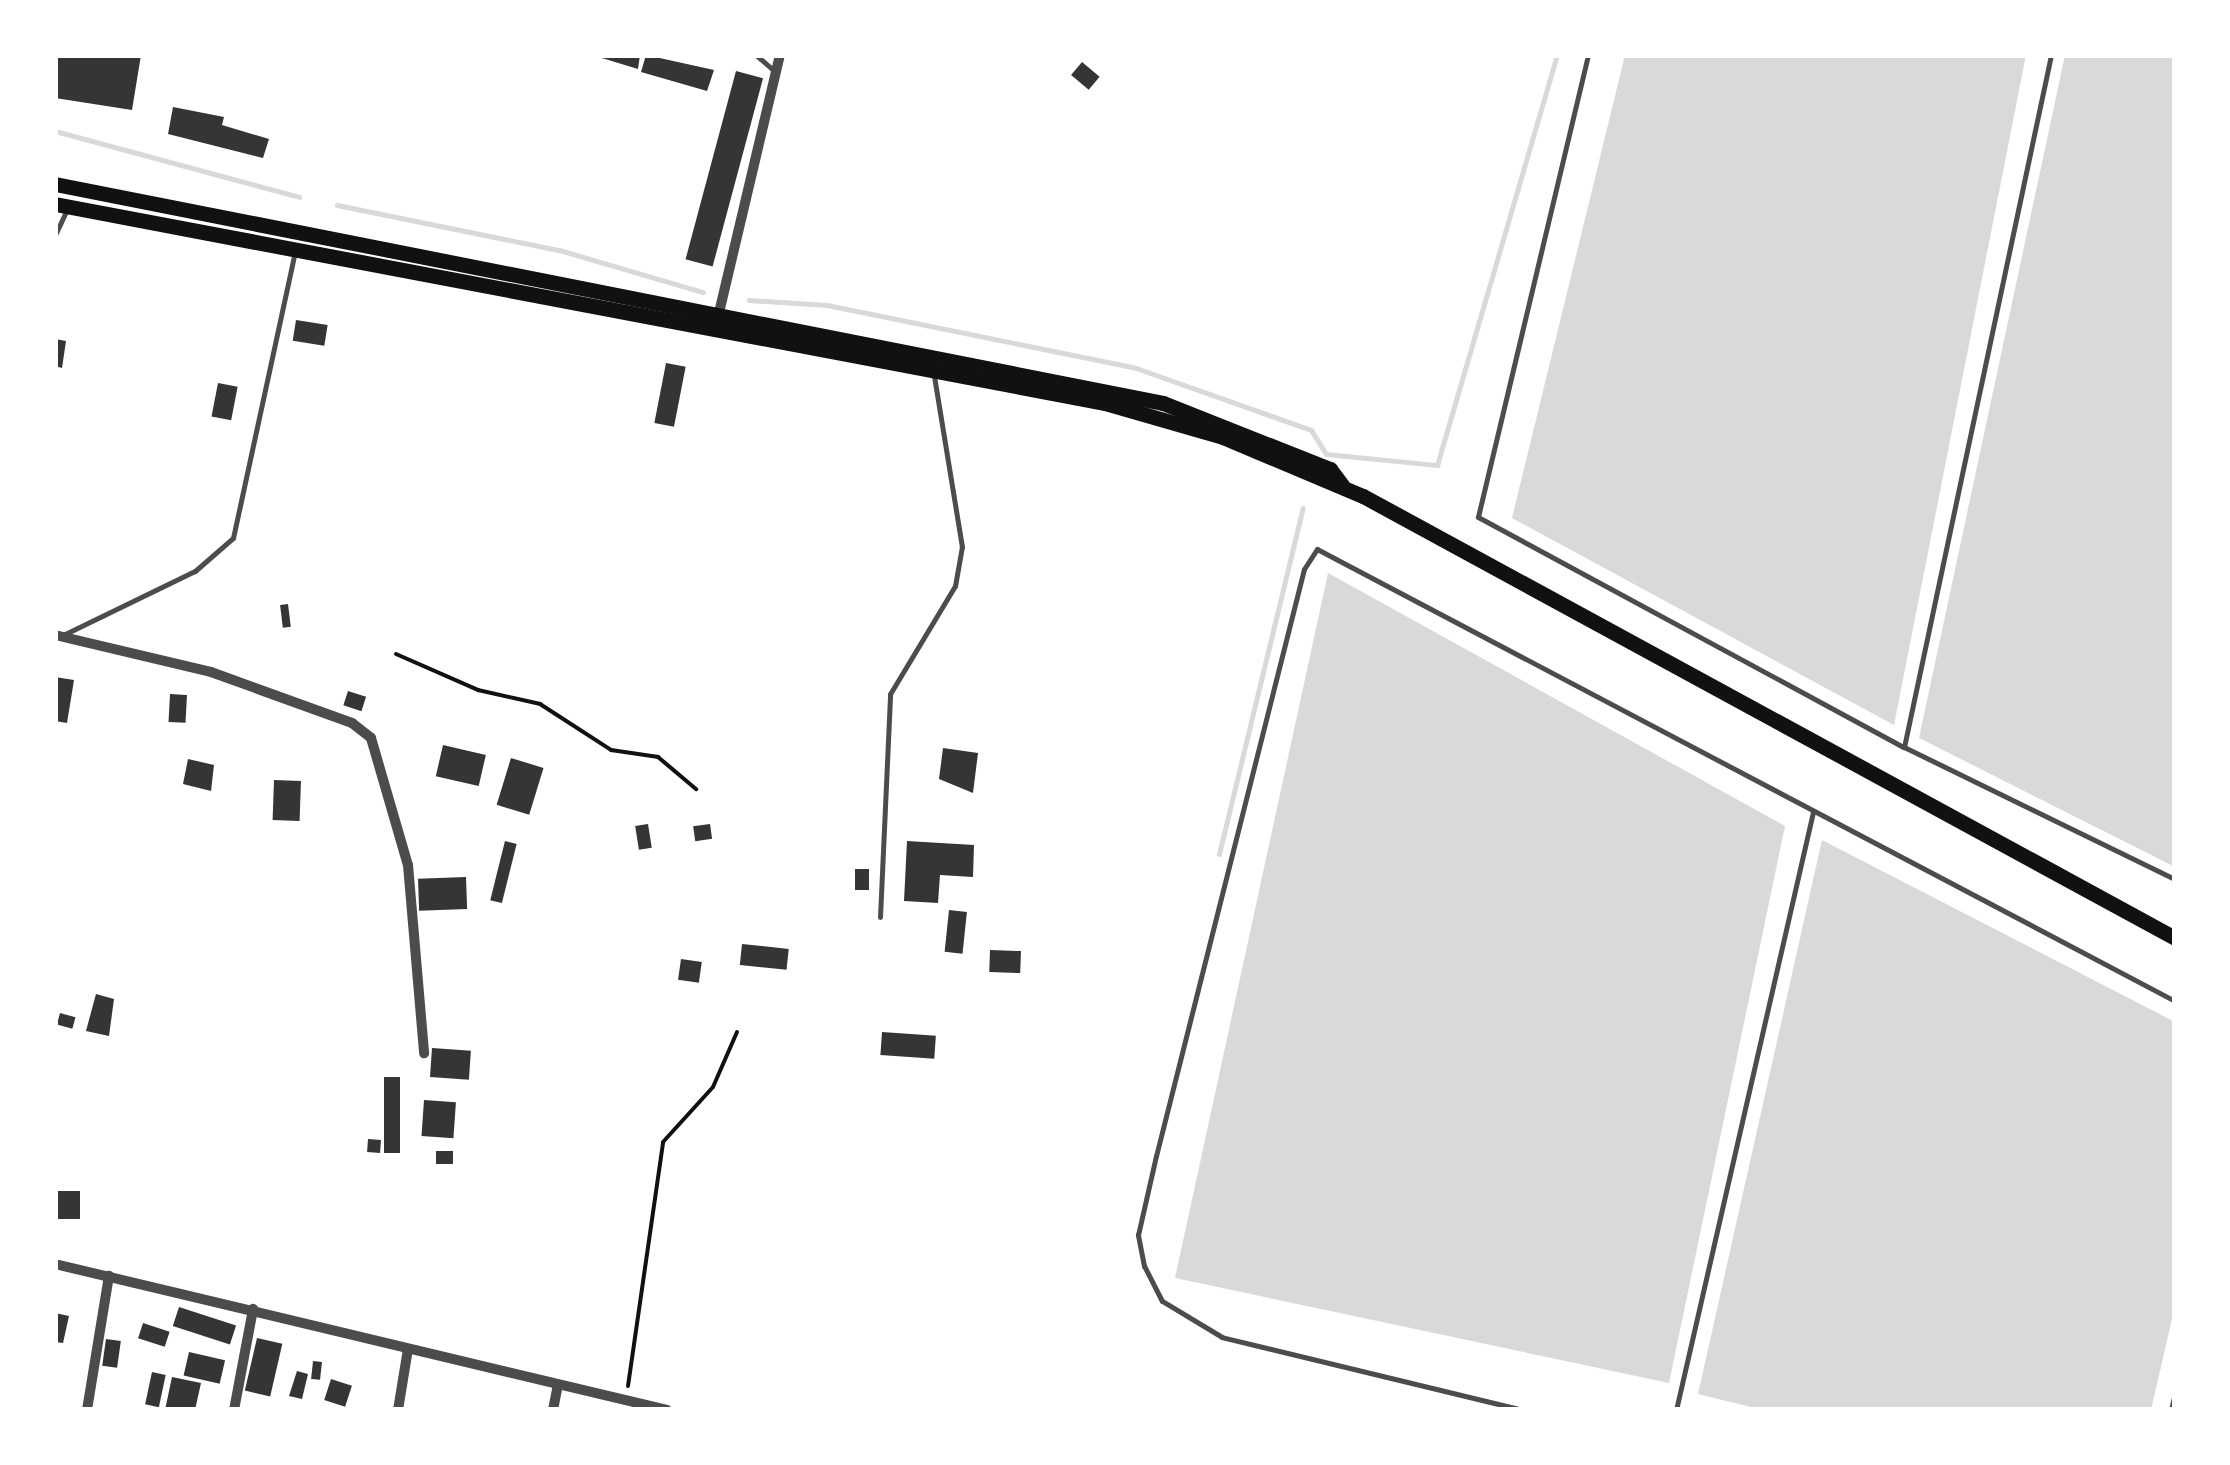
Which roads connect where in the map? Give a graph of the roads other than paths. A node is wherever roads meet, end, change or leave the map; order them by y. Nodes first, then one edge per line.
1 (756, 55) edge
2 (780, 55) edge
3 (1588, 55) edge
4 (2050, 55) edge
5 (776, 72) junction
6 (55, 184) edge
7 (62, 205) edge
8 (300, 229) junction
9 (55, 235) edge
10 (295, 247) junction
11 (718, 313) junction
12 (715, 333) junction
13 (933, 369) junction
14 (1342, 485) junction
15 (59, 635) edge
16 (1904, 747) junction
17 (1813, 812) junction
18 (2175, 879) edge
19 (880, 917) dead end
20 (2175, 938) edge
21 (2175, 1001) edge
22 (424, 1053) dead end
23 (55, 1264) edge
24 (109, 1276) junction
25 (254, 1309) junction
26 (408, 1349) junction
27 (558, 1386) junction
28 (2175, 1393) edge
29 (87, 1410) edge
30 (234, 1410) edge
31 (398, 1410) edge
32 (553, 1410) edge
33 (667, 1410) edge
34 (1524, 1410) edge
35 (1676, 1410) edge
36 (2171, 1410) edge

1 - 5 lane
2 - 5 street
3 - 16 lane
4 - 16 lane
5 - 11 street
6 - 8 main road
7 - 9 lane
7 - 10 main road
8 - 10 lane
8 - 11 main road
10 - 12 main road
10 - 15 lane
11 - 12 street
11 - 14 main road
12 - 13 main road
13 - 14 main road
13 - 19 lane
14 - 20 main road
15 - 22 street
16 - 18 lane
17 - 21 lane
17 - 34 lane
17 - 35 lane
23 - 24 street
24 - 25 street
24 - 29 street
25 - 26 street
25 - 30 street
26 - 27 street
26 - 31 street
27 - 32 street
27 - 33 street
28 - 36 lane

